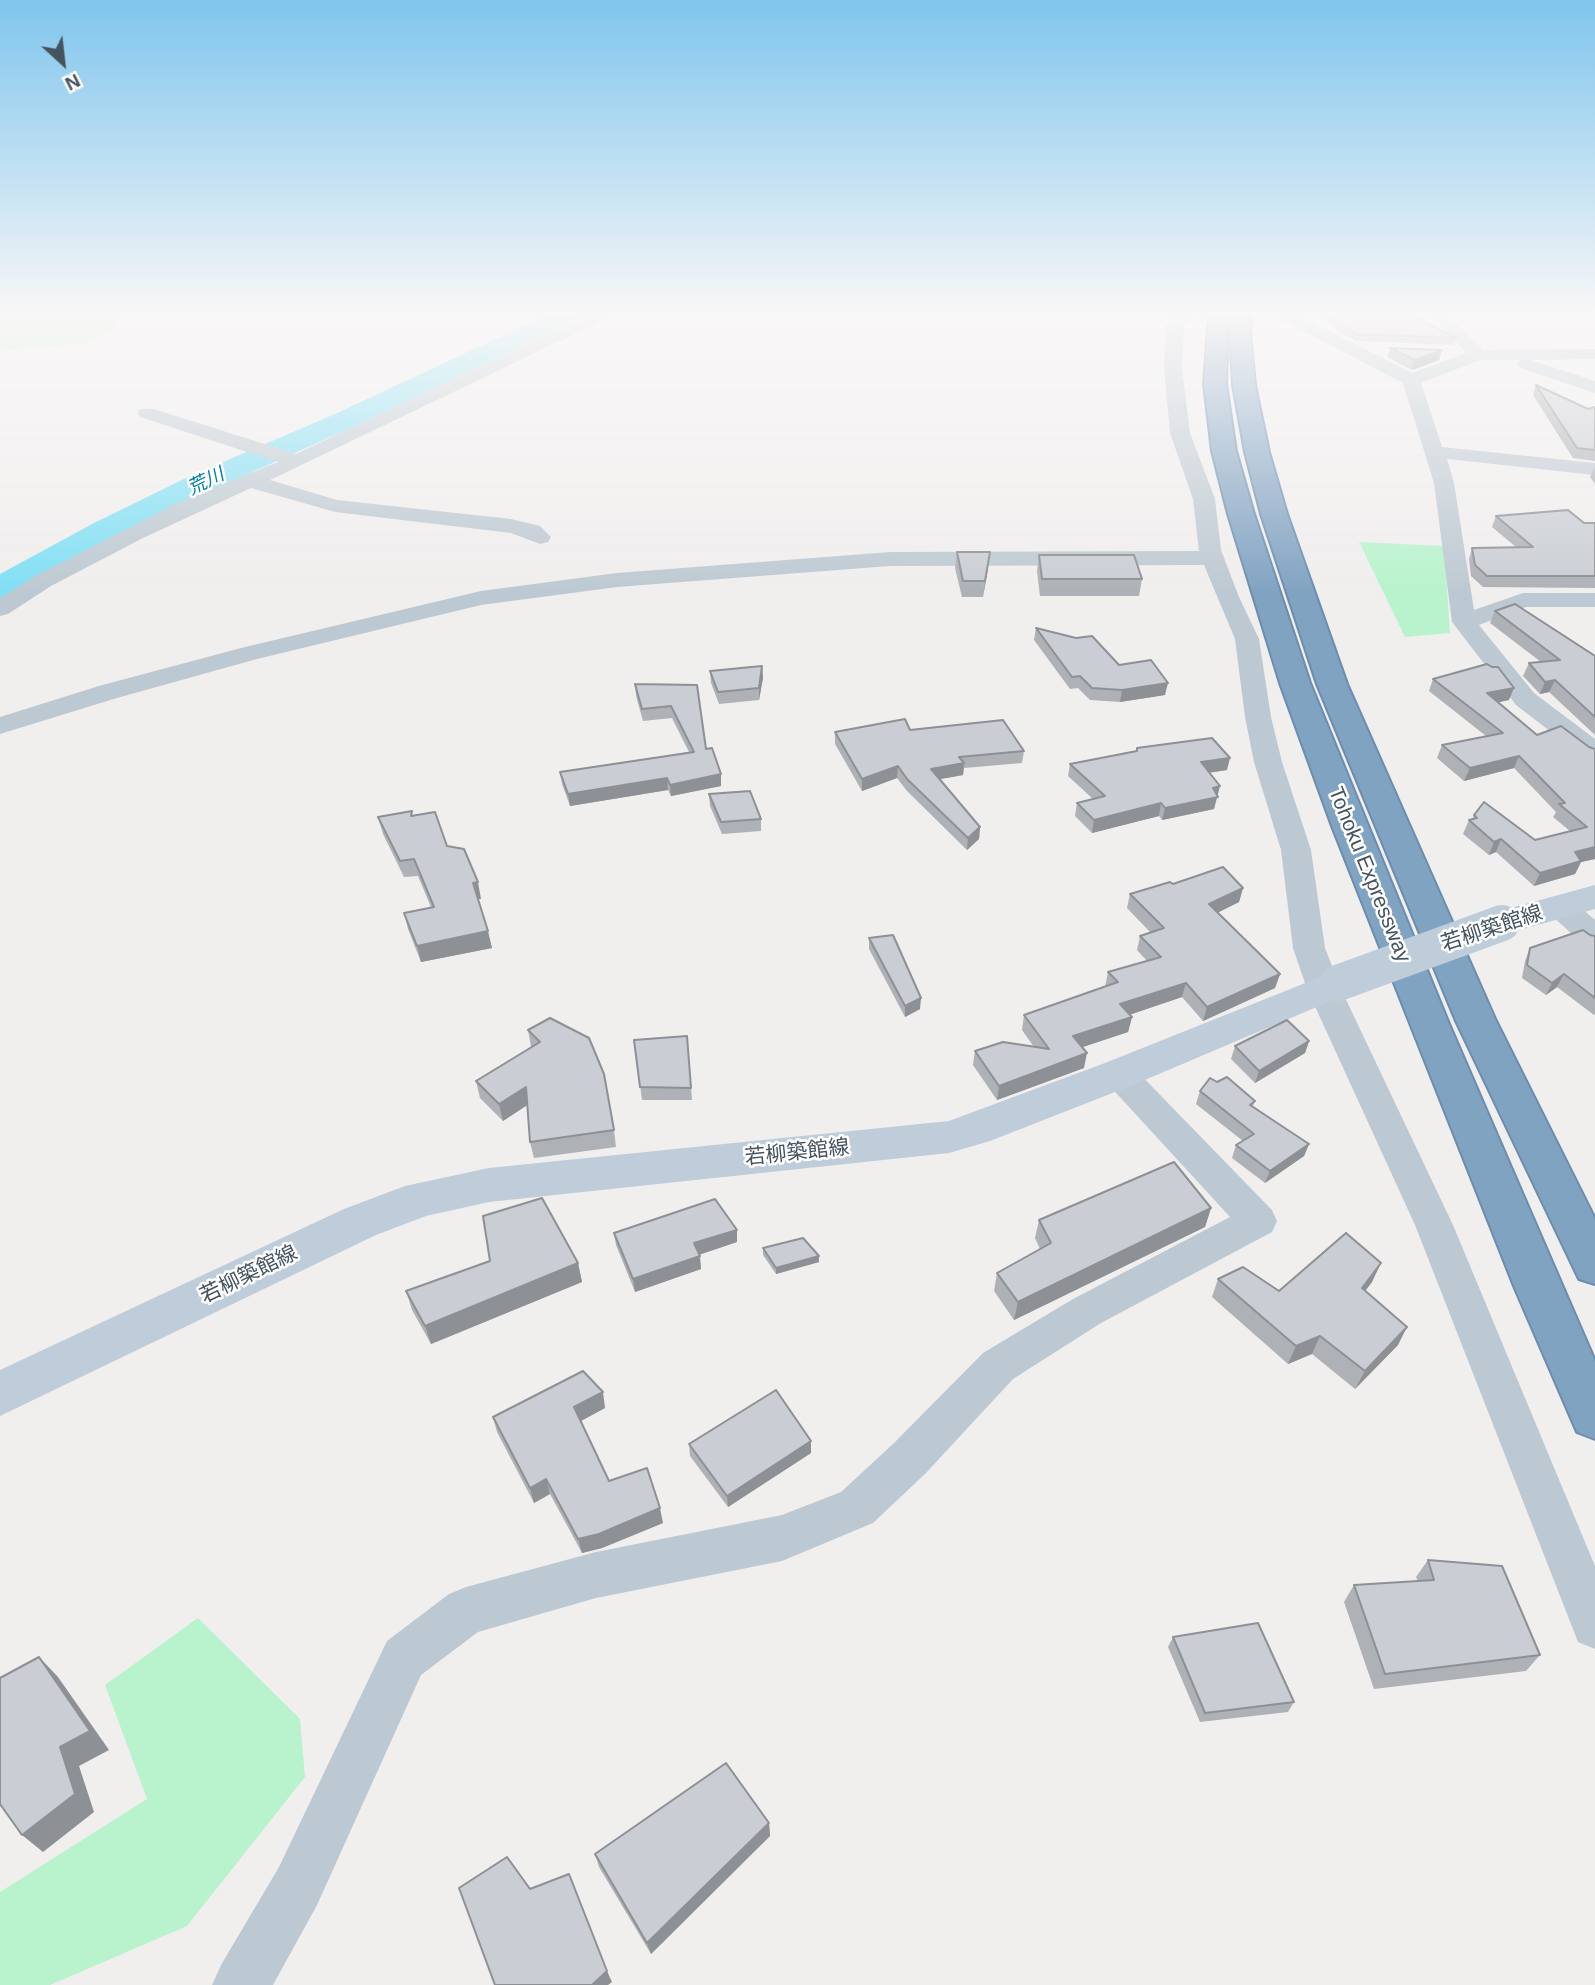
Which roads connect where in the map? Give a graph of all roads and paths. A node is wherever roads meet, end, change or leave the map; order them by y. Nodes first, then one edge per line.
1 (405, 407) edge
2 (1177, 407) edge
3 (1218, 407) edge
4 (1248, 407) edge
5 (1420, 407) edge
6 (147, 414) dead end
7 (1434, 452) junction
8 (292, 460) junction
9 (1595, 469) edge
10 (251, 481) junction
11 (540, 537) dead end
12 (1213, 558) junction
13 (1595, 600) edge
14 (0, 610) edge
15 (1464, 621) junction
16 (0, 726) edge
17 (1595, 752) edge
18 (1595, 897) edge
19 (1561, 907) junction
20 (1595, 937) edge
21 (1331, 986) junction
22 (1119, 1074) junction
23 (1595, 1265) edge
24 (0, 1394) edge
25 (1595, 1416) edge
26 (1595, 1625) edge
27 (241, 1985) edge

1 - 8 street
2 - 12 street
3 - 25 highway, Tohoku Expressway
4 - 23 highway, Tohoku Expressway
5 - 7 street
6 - 8 street
7 - 9 street
7 - 15 street
8 - 10 street
10 - 11 street
10 - 14 street
12 - 16 street
12 - 21 street
13 - 15 street
15 - 17 street
18 - 19 main road, 若柳築館線
19 - 20 street
19 - 21 main road, 若柳築館線, bridge
21 - 22 main road, 若柳築館線
21 - 26 street
22 - 24 main road, 若柳築館線
22 - 27 street

